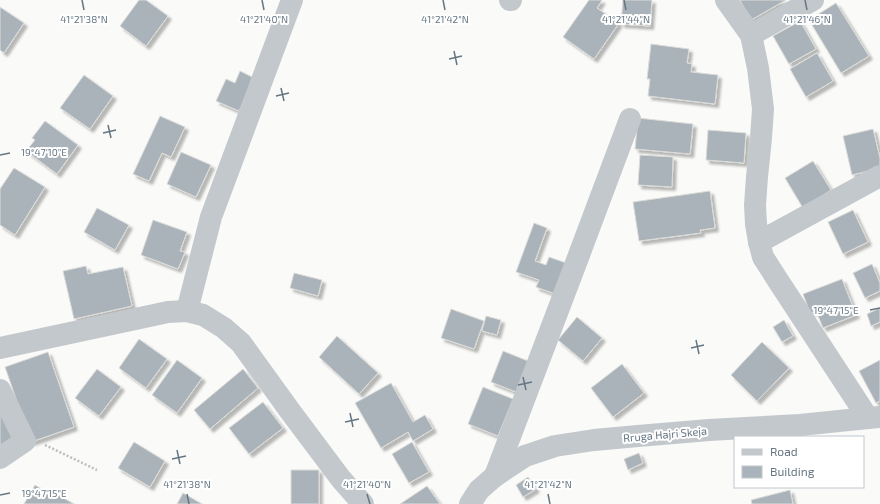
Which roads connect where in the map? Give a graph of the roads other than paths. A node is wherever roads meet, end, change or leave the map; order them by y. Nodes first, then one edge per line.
1 (292, 0) edge
2 (726, 0) edge
3 (813, 0) edge
4 (751, 35) junction
5 (630, 118) dead end
6 (880, 176) edge
7 (759, 242) junction
8 (187, 311) junction
9 (0, 348) edge
10 (0, 390) edge
11 (874, 418) edge
12 (0, 458) edge
13 (494, 476) junction
14 (363, 504) edge
15 (470, 504) edge

1 - 8 street
2 - 4 street
3 - 4 street
4 - 7 street
5 - 13 street
6 - 7 street
7 - 11 street
8 - 9 street
8 - 14 street
10 - 12 street
11 - 13 street, Rruga Hajri Skeja
13 - 15 street, Rruga Hajri Skeja

